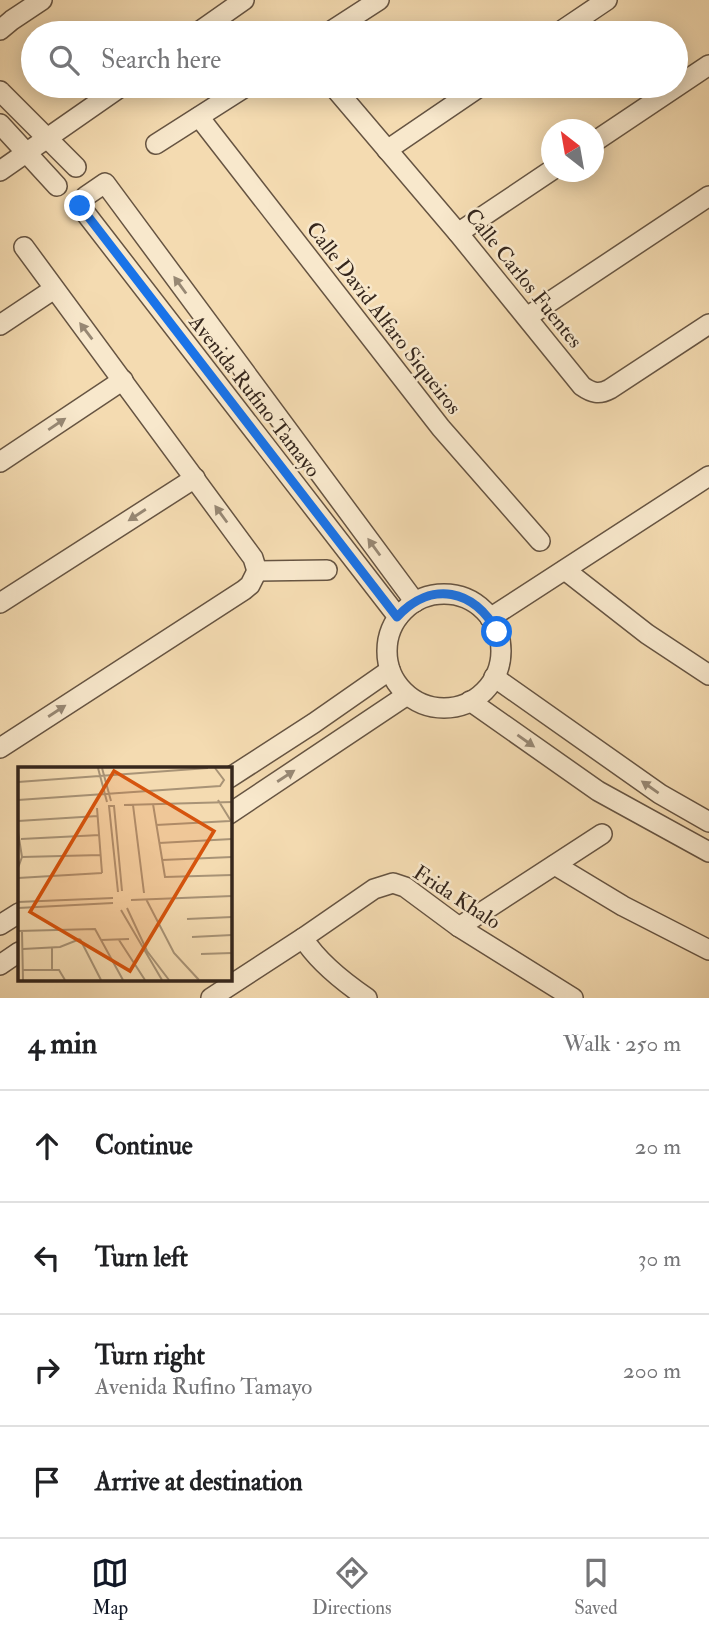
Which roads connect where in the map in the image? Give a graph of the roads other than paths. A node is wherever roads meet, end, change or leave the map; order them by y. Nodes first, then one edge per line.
1 (42, 0) edge
2 (244, 0) edge
3 (379, 0) edge
4 (607, 0) edge
5 (214, 21) edge
6 (347, 21) edge
7 (576, 21) edge
8 (0, 30) edge
9 (709, 65) edge
10 (688, 79) edge
11 (0, 91) edge
12 (105, 98) edge
13 (228, 98) edge
14 (343, 98) edge
15 (463, 98) edge
16 (659, 98) edge
17 (199, 117) junction
18 (0, 124) edge
19 (604, 135) edge
20 (48, 138) junction
21 (156, 144) dead end
22 (387, 150) junction
23 (27, 152) junction
24 (76, 167) dead end
25 (0, 171) edge
26 (541, 177) edge
27 (57, 186) dead end
28 (709, 196) edge
29 (458, 233) junction
30 (24, 247) dead end
31 (54, 289) junction
32 (527, 317) junction
33 (709, 324) edge
34 (0, 325) edge
35 (123, 380) junction
36 (0, 462) edge
37 (709, 476) edge
38 (195, 478) junction
39 (540, 541) dead end
40 (327, 570) dead end
41 (565, 570) junction
42 (257, 571) junction
43 (415, 602) junction
44 (0, 603) edge
45 (397, 617) junction
46 (490, 618) junction
47 (390, 670) junction
48 (709, 675) edge
49 (494, 677) junction
50 (407, 695) junction
51 (470, 701) junction
52 (314, 723) junction
53 (0, 748) edge
54 (329, 748) junction
55 (231, 777) edge
56 (231, 813) edge
57 (709, 822) edge
58 (602, 834) dead end
59 (709, 852) edge
60 (555, 865) junction
61 (18, 914) edge
62 (0, 925) edge
63 (459, 927) junction
64 (303, 938) junction
65 (709, 950) edge
66 (18, 953) edge
67 (0, 965) edge
68 (342, 991) edge
69 (211, 998) edge
70 (368, 998) edge
71 (573, 998) edge

1 - 8 street
2 - 5 street
3 - 6 street
4 - 7 street
9 - 10 street
11 - 20 street
12 - 20 street
13 - 17 street
14 - 22 street, Calle Carlos Fuentes
15 - 22 street
16 - 19 street
17 - 21 street
17 - 39 street, Calle David Alfaro Siqueiros
18 - 23 street
20 - 23 street
20 - 24 street
22 - 29 street, Calle Carlos Fuentes
23 - 25 street
23 - 27 street
26 - 29 street
28 - 32 street
29 - 32 street, Calle Carlos Fuentes
30 - 31 street
31 - 34 street
35 -> 31 street
32 - 33 street, Calle Carlos Fuentes
36 -> 35 street
35 - 38 street
37 - 41 street
42 -> 38 street
38 -> 44 street
40 - 42 street
41 - 46 street
41 - 48 street
53 -> 42 street
43 - 45 street
43 -> 45 street, Avenida Rufino Tamayo
43 - 46 street
45 - 47 street
46 - 49 street
47 - 50 street
47 - 52 street
49 - 51 street
57 -> 49 street
50 - 51 street
50 - 54 street
51 -> 59 street
52 - 54 street
52 - 55 street
56 -> 54 street
58 - 60 street
60 - 63 street
60 - 65 street
61 - 62 street
63 - 64 street, Frida Khalo
63 - 71 street, Frida Khalo
64 - 68 street
64 - 69 street, Frida Khalo
66 - 67 street
68 - 70 street

